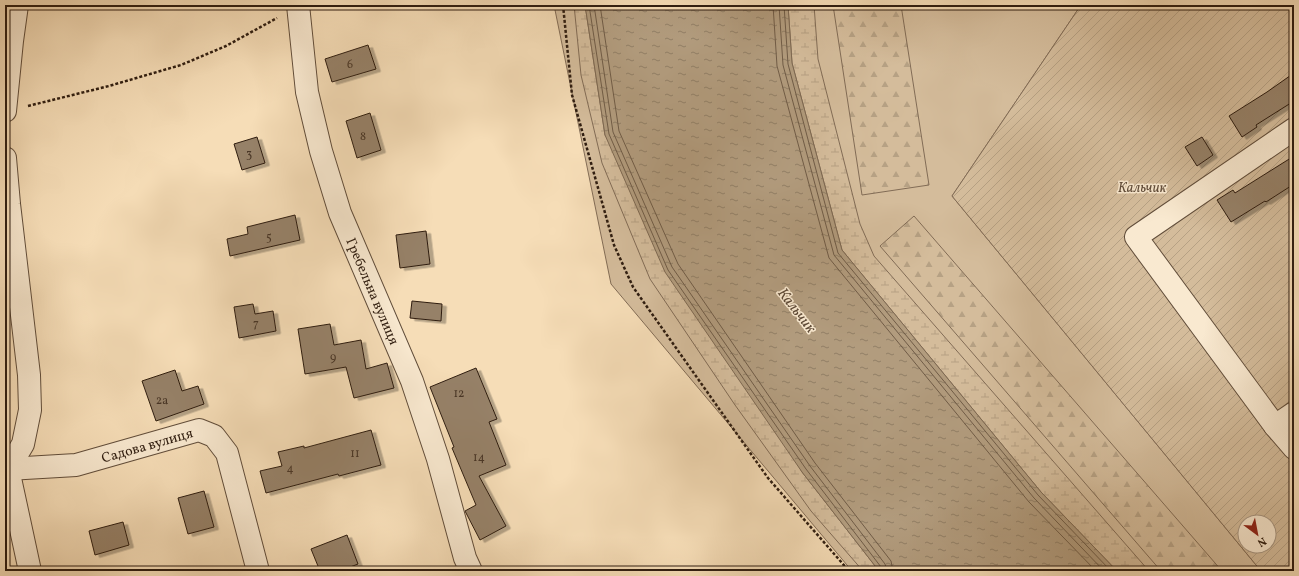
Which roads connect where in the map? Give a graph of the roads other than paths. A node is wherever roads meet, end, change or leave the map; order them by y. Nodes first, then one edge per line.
1 (17, 5) edge
2 (299, 6) edge
3 (15, 110) edge
4 (1294, 129) edge
5 (5, 158) edge
6 (1294, 413) edge
7 (1275, 426) junction
8 (1294, 448) edge
9 (6, 470) edge
10 (30, 571) edge
11 (258, 571) edge
12 (471, 571) edge

1 - 3 street
2 - 12 street, Гребельна вулиця
4 - 7 street
5 - 9 street
6 - 7 street
7 - 8 street
9 - 10 street
9 - 11 street, Садова вулиця

